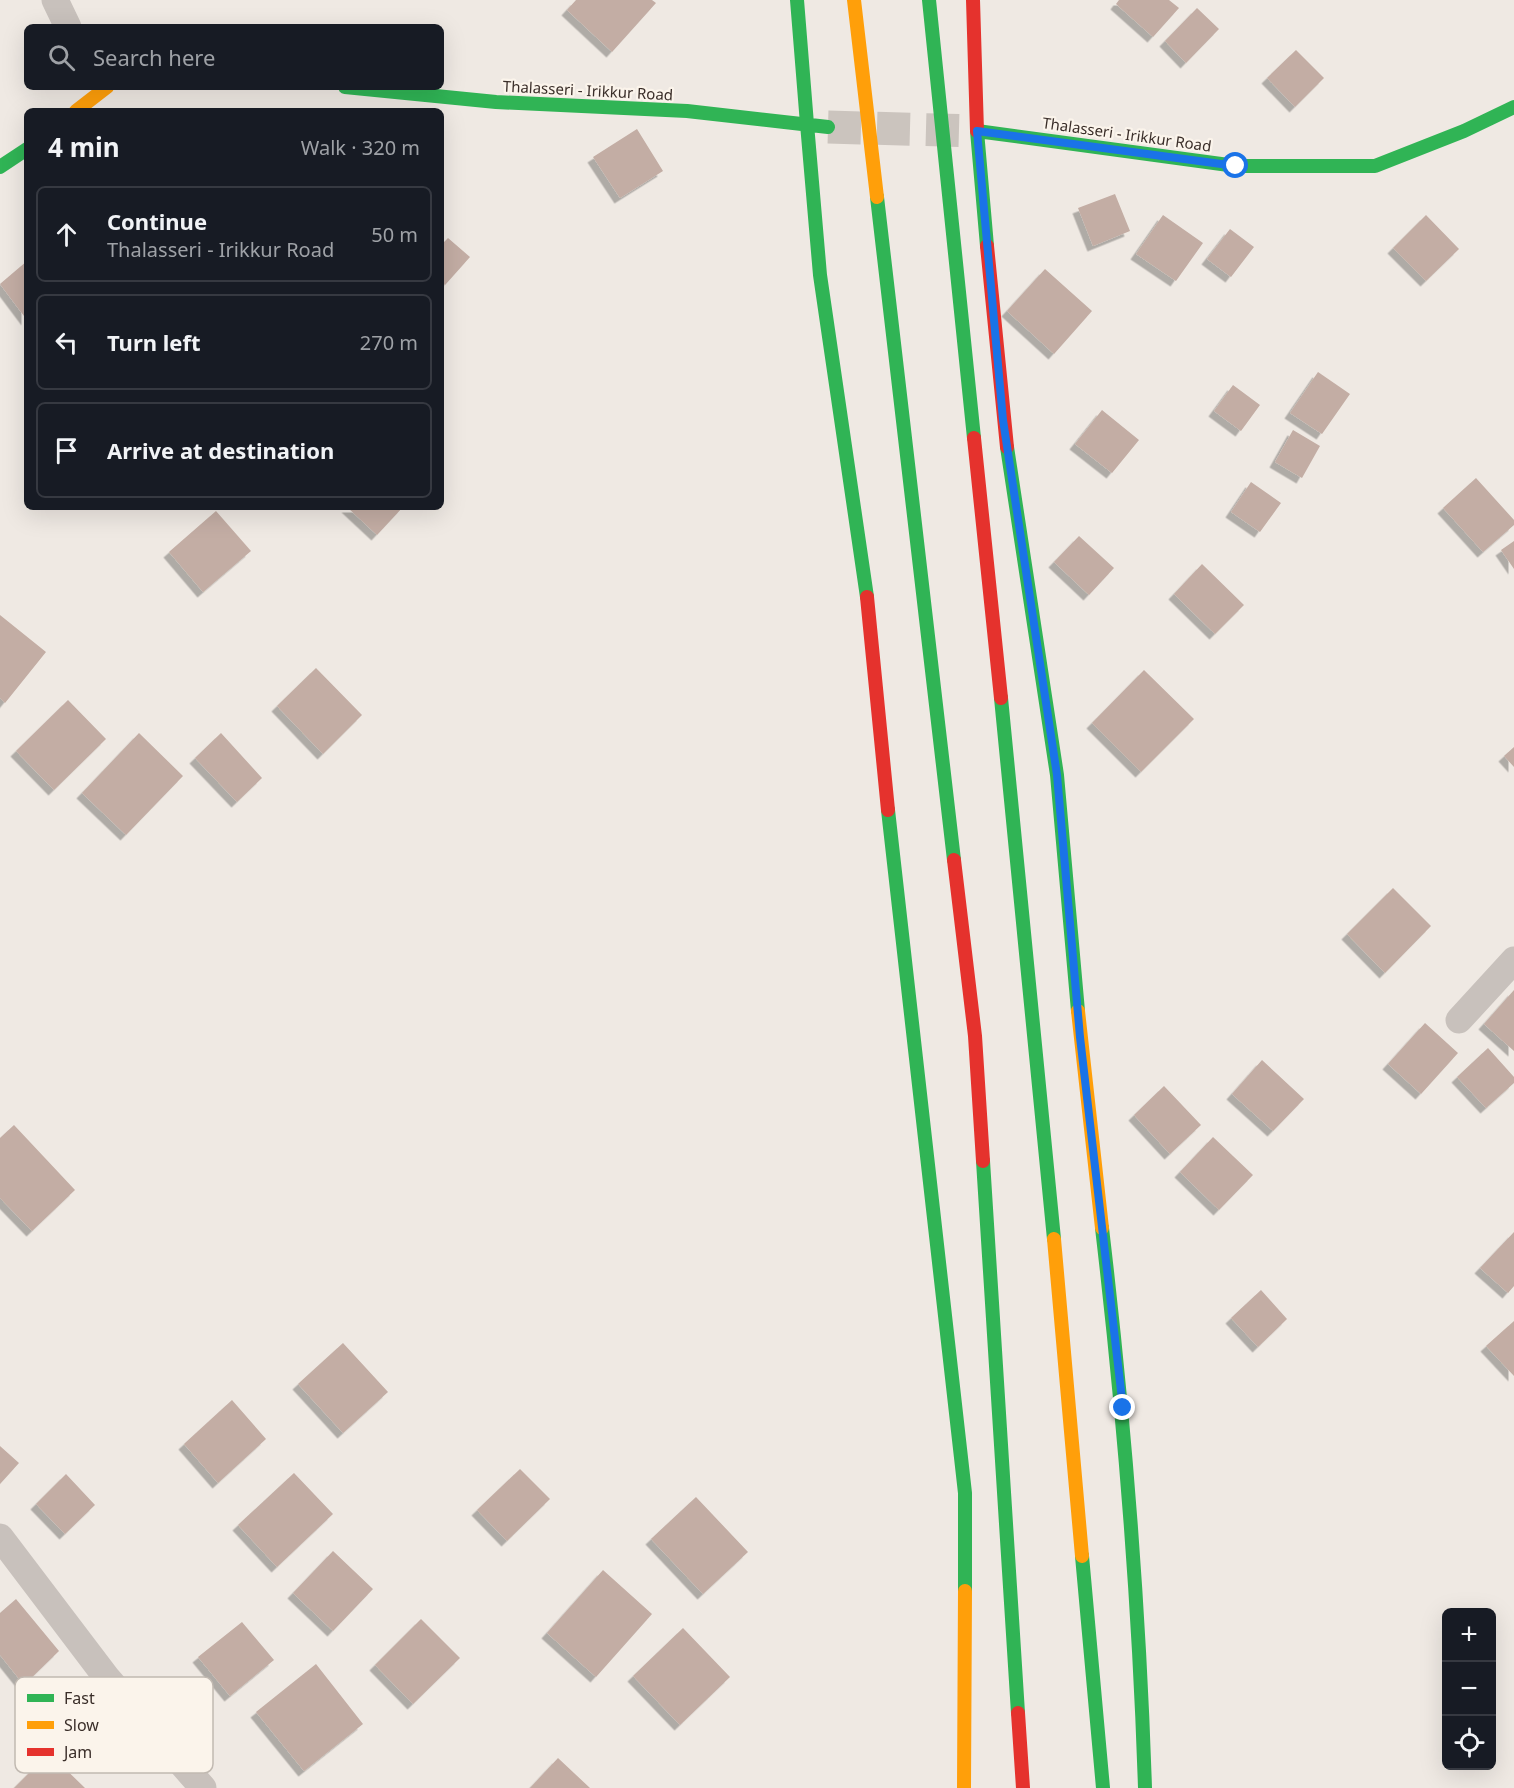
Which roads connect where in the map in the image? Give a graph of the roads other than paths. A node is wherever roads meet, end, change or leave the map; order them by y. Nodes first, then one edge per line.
1 (55, 0) edge
2 (796, 0) edge
3 (854, 0) edge
4 (929, 0) edge
5 (973, 0) edge
6 (67, 24) edge
7 (101, 90) edge
8 (375, 90) edge
9 (1514, 107) edge
10 (80, 108) edge
11 (807, 124) junction
12 (828, 127) tunnel mouth
13 (977, 131) junction
14 (24, 151) edge
15 (0, 167) edge
16 (1514, 960) edge
17 (1459, 1020) dead end
18 (0, 1537) edge
19 (106, 1677) edge
20 (190, 1773) edge
21 (203, 1788) edge
22 (964, 1788) edge
23 (1023, 1788) edge
24 (1103, 1788) edge
25 (1145, 1788) edge

1 - 6 street
2 - 11 main road
3 - 23 main road
4 - 24 main road
5 - 13 main road
7 - 10 main road
8 - 11 main road, Thalasseri - Irikkur Road
9 - 13 main road, Thalasseri - Irikkur Road
11 - 12 main road, Thalasseri - Irikkur Road
11 - 22 main road
13 - 25 main road
14 - 15 main road
16 - 17 street
18 - 19 street
20 - 21 street

